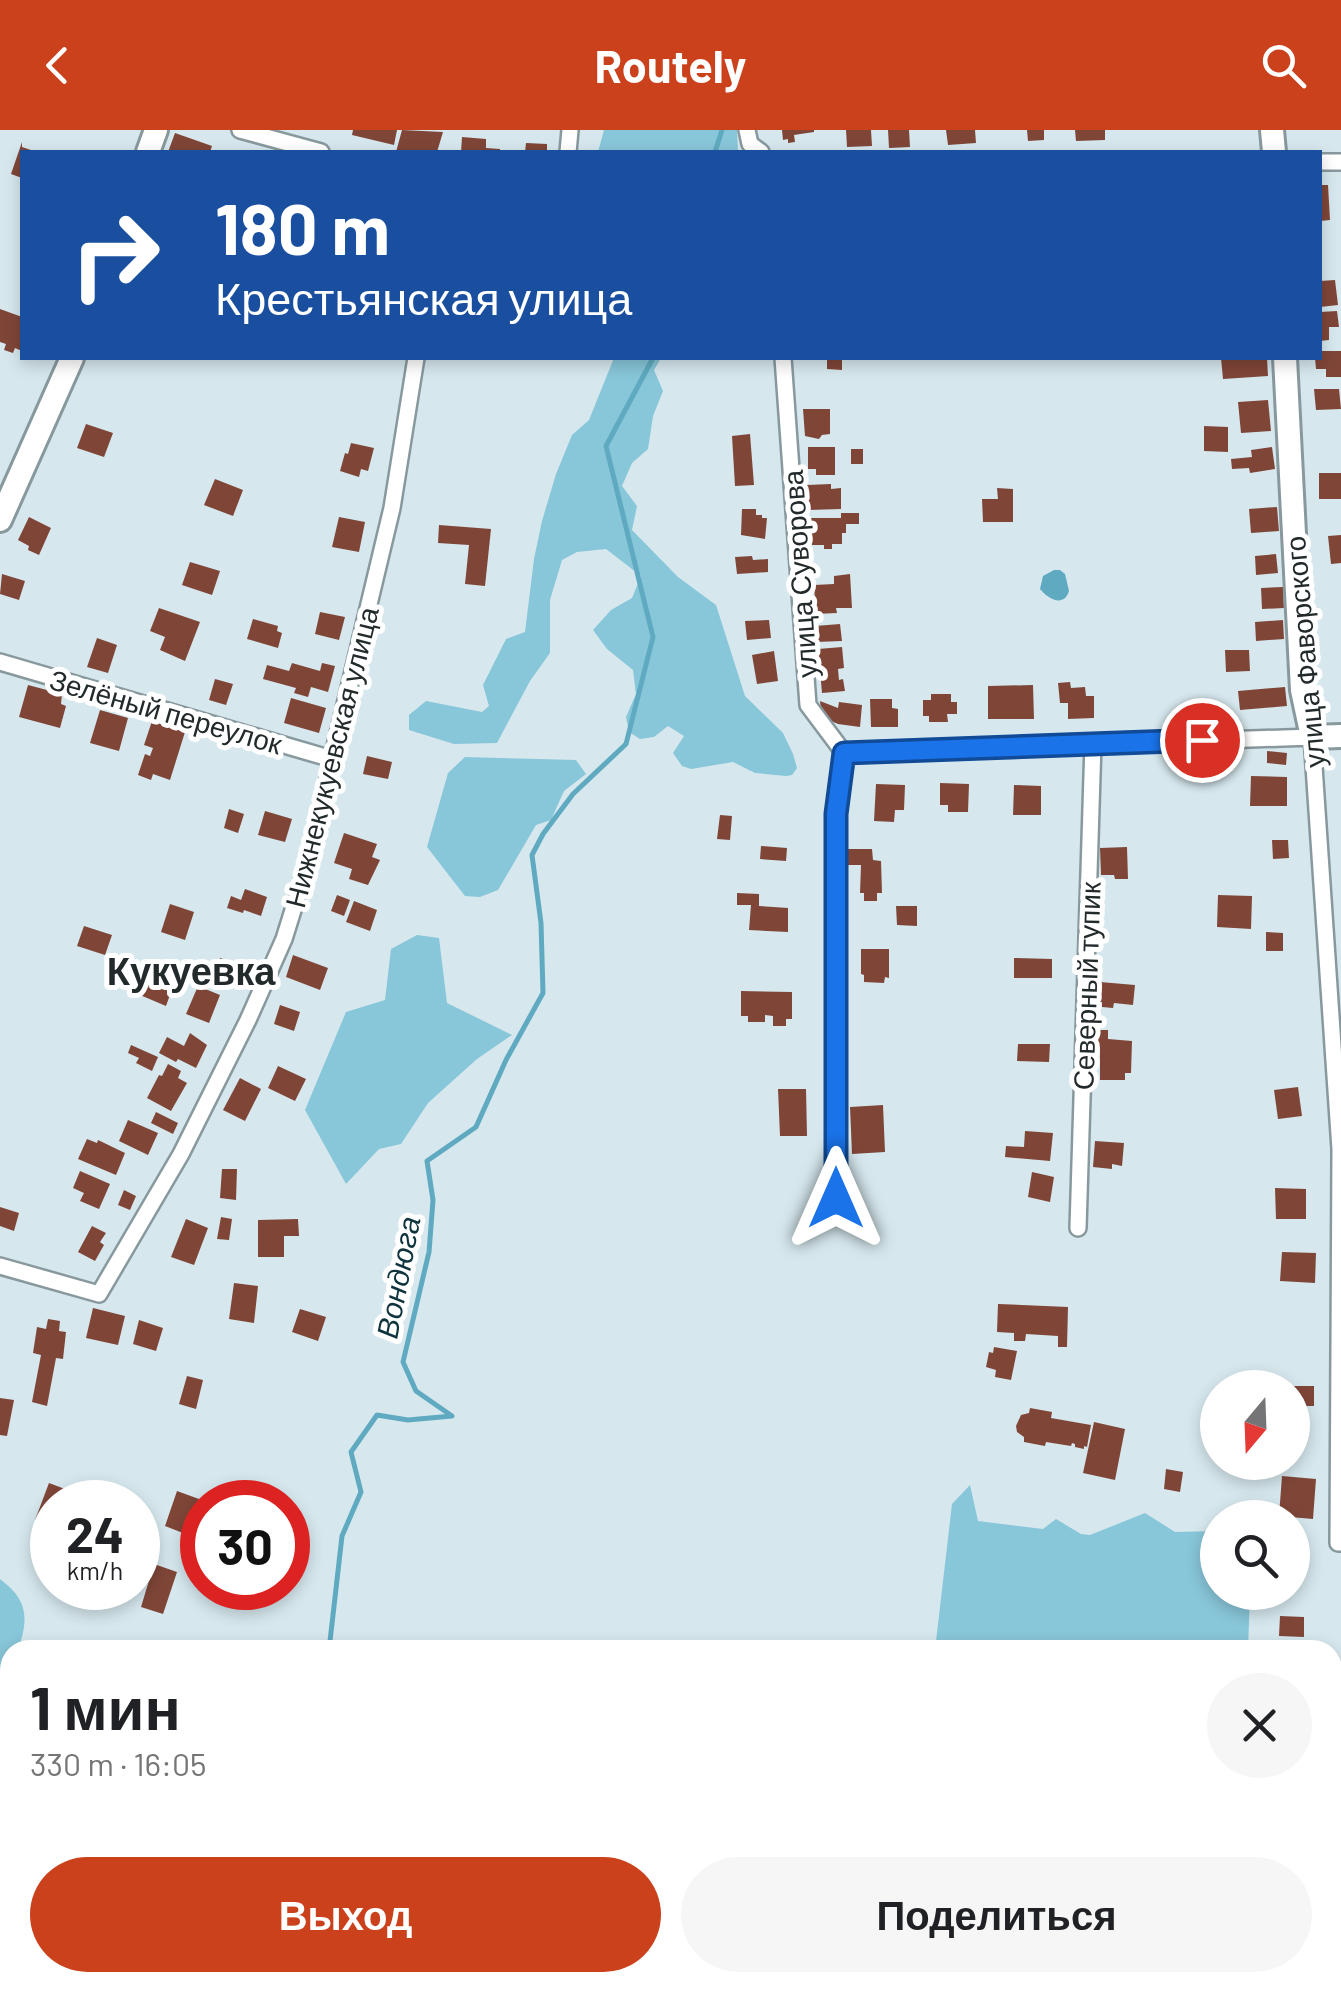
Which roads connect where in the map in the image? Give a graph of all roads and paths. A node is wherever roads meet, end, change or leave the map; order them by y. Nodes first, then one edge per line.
1 (240, 130) edge
2 (314, 150) edge
3 (71, 360) edge
4 (416, 360) edge
5 (784, 360) edge
6 (1285, 360) edge
7 (0, 520) edge
8 (0, 662) edge
9 (1312, 736) junction
10 (1341, 736) edge
11 (1093, 743) junction
12 (844, 753) junction
13 (332, 758) junction
14 (836, 1198) dead end
15 (1078, 1228) dead end
16 (0, 1266) edge
17 (1341, 1543) edge

1 - 2 street
3 - 7 street
4 - 13 street, Нижнекукуевская улица
5 - 12 street, улица Суворова
6 - 9 street, улица Фаворского
8 - 13 street, Зелёный переулок
9 - 10 street
9 - 11 street
9 - 17 street, улица Фаворского
11 - 12 street
11 - 15 street, Северный тупик
12 - 14 street
13 - 16 street, Нижнекукуевская улица

